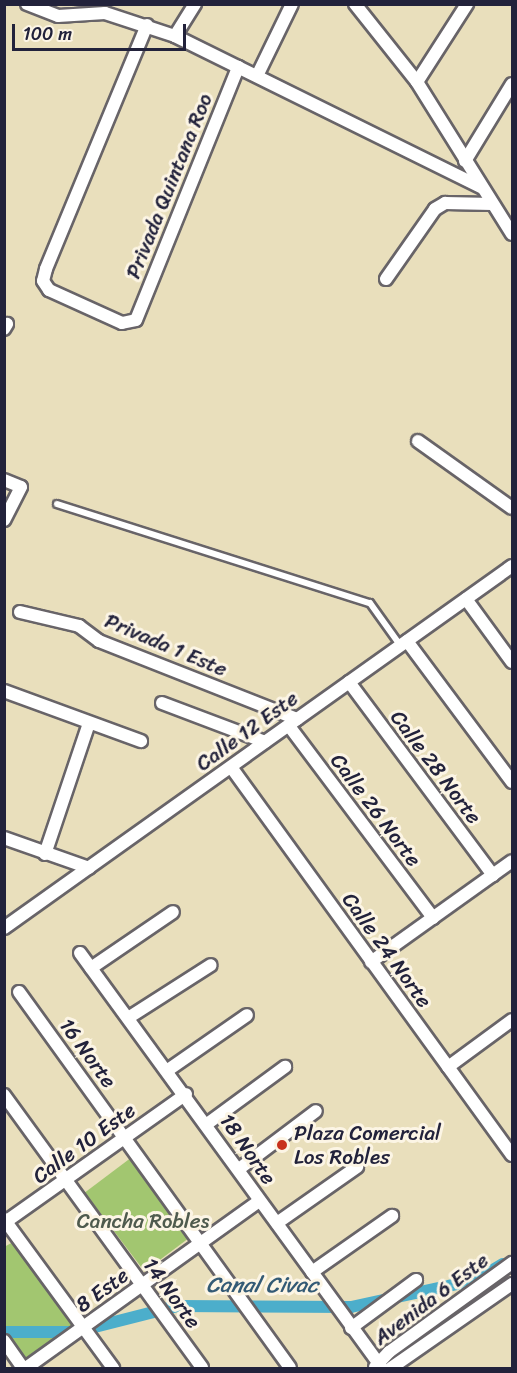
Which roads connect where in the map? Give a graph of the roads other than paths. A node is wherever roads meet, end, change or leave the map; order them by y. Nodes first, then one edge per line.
1 (27, 4) edge
2 (195, 4) edge
3 (292, 4) edge
4 (467, 4) edge
5 (362, 8) edge
6 (147, 25) junction
7 (175, 36) junction
8 (238, 68) junction
9 (257, 76) junction
10 (417, 82) junction
11 (513, 84) edge
12 (465, 161) junction
13 (482, 188) junction
14 (492, 204) junction
15 (513, 234) edge
16 (386, 279) dead end
17 (418, 441) dead end
18 (4, 480) edge
19 (57, 504) dead end
20 (513, 508) edge
21 (4, 520) edge
22 (513, 566) edge
23 (466, 599) junction
24 (20, 612) dead end
25 (404, 643) junction
26 (513, 662) edge
27 (349, 682) junction
28 (4, 691) edge
29 (162, 703) dead end
30 (293, 722) junction
31 (89, 723) junction
32 (141, 741) dead end
33 (265, 742) junction
34 (231, 766) junction
35 (513, 782) edge
36 (4, 838) edge
37 (45, 854) junction
38 (513, 861) edge
39 (89, 868) junction
40 (493, 875) junction
41 (173, 912) dead end
42 (433, 918) junction
43 (4, 928) edge
44 (80, 953) dead end
45 (372, 962) junction
46 (211, 965) dead end
47 (91, 968) junction
48 (19, 992) dead end
49 (247, 1015) dead end
50 (128, 1018) junction
51 (511, 1025) edge
52 (285, 1067) dead end
53 (448, 1067) junction
54 (168, 1070) junction
55 (186, 1094) junction
56 (4, 1095) edge
57 (316, 1111) dead end
58 (207, 1124) junction
59 (124, 1137) junction
60 (513, 1155) edge
61 (357, 1167) dead end
62 (239, 1169) junction
63 (66, 1179) junction
64 (259, 1201) junction
65 (392, 1216) dead end
66 (5, 1221) edge
67 (277, 1223) junction
68 (201, 1243) junction
69 (513, 1263) edge
70 (312, 1272) junction
71 (416, 1280) dead end
72 (488, 1281) junction
73 (513, 1284) edge
74 (142, 1285) junction
75 (498, 1294) junction
76 (83, 1327) junction
77 (351, 1328) junction
78 (4, 1341) edge
79 (378, 1367) edge
80 (25, 1368) edge
81 (113, 1368) edge
82 (202, 1368) edge
83 (290, 1368) edge
84 (391, 1368) edge

1 - 6 street
2 - 7 street
3 - 9 street
4 - 10 street
5 - 10 street
6 - 7 street
6 - 8 street, Privada Quintana Roo
7 - 8 street
8 - 9 street
9 - 13 street
10 - 12 street
11 - 12 street
12 - 13 street
13 - 14 street
14 - 15 street
14 - 16 street
17 - 20 street
18 - 21 street
19 - 25 lane
22 - 23 street, Calle 12 Este
23 - 25 street, Calle 12 Este
23 - 26 street
24 - 30 street, Privada 1 Este
25 - 27 street, Calle 12 Este
25 - 35 street
27 - 30 street, Calle 12 Este
27 - 40 street, Calle 28 Norte
28 - 31 street
29 - 33 street
30 - 33 street, Calle 12 Este
30 - 42 street, Calle 26 Norte
31 - 32 street
31 - 37 street
33 - 34 street, Calle 12 Este
34 - 39 street, Calle 12 Este
34 - 45 street, Calle 24 Norte
36 - 37 street
37 - 39 street
38 - 40 street
39 - 43 street, Calle 12 Este
40 - 42 street
41 - 47 street
42 - 45 street
44 - 47 street, 18 Norte
45 - 53 street, Calle 24 Norte
46 - 50 street
47 - 50 street, 18 Norte
48 - 59 street, 16 Norte
49 - 54 street
50 - 54 street, 18 Norte
51 - 53 street
52 - 58 street
53 - 60 street, Calle 24 Norte
54 - 55 street, 18 Norte
55 - 58 street, 18 Norte
55 - 59 street, Calle 10 Este
56 - 63 street, 14 Norte
57 - 62 street
58 - 62 street, 18 Norte
59 - 63 street, Calle 10 Este
59 - 68 street, 16 Norte
61 - 67 street
62 - 64 street, 18 Norte
63 - 66 street, Calle 10 Este
63 - 74 street, 14 Norte
64 - 67 street, 18 Norte
64 - 68 street, 8 Este
65 - 70 street
66 - 76 street
67 - 70 street, 18 Norte
68 - 74 street, 8 Este
68 - 83 street
69 - 72 street, Avenida 6 Este
70 - 77 street, 18 Norte
71 - 77 street
72 - 75 street
72 - 79 street, Avenida 6 Este
73 - 75 street, Avenida 6 Este
74 - 76 street, 8 Este
74 - 82 street, 14 Norte
75 - 84 street, Avenida 6 Este
76 - 80 street, 8 Este
76 - 81 street
77 - 79 street, 18 Norte
78 - 80 street

